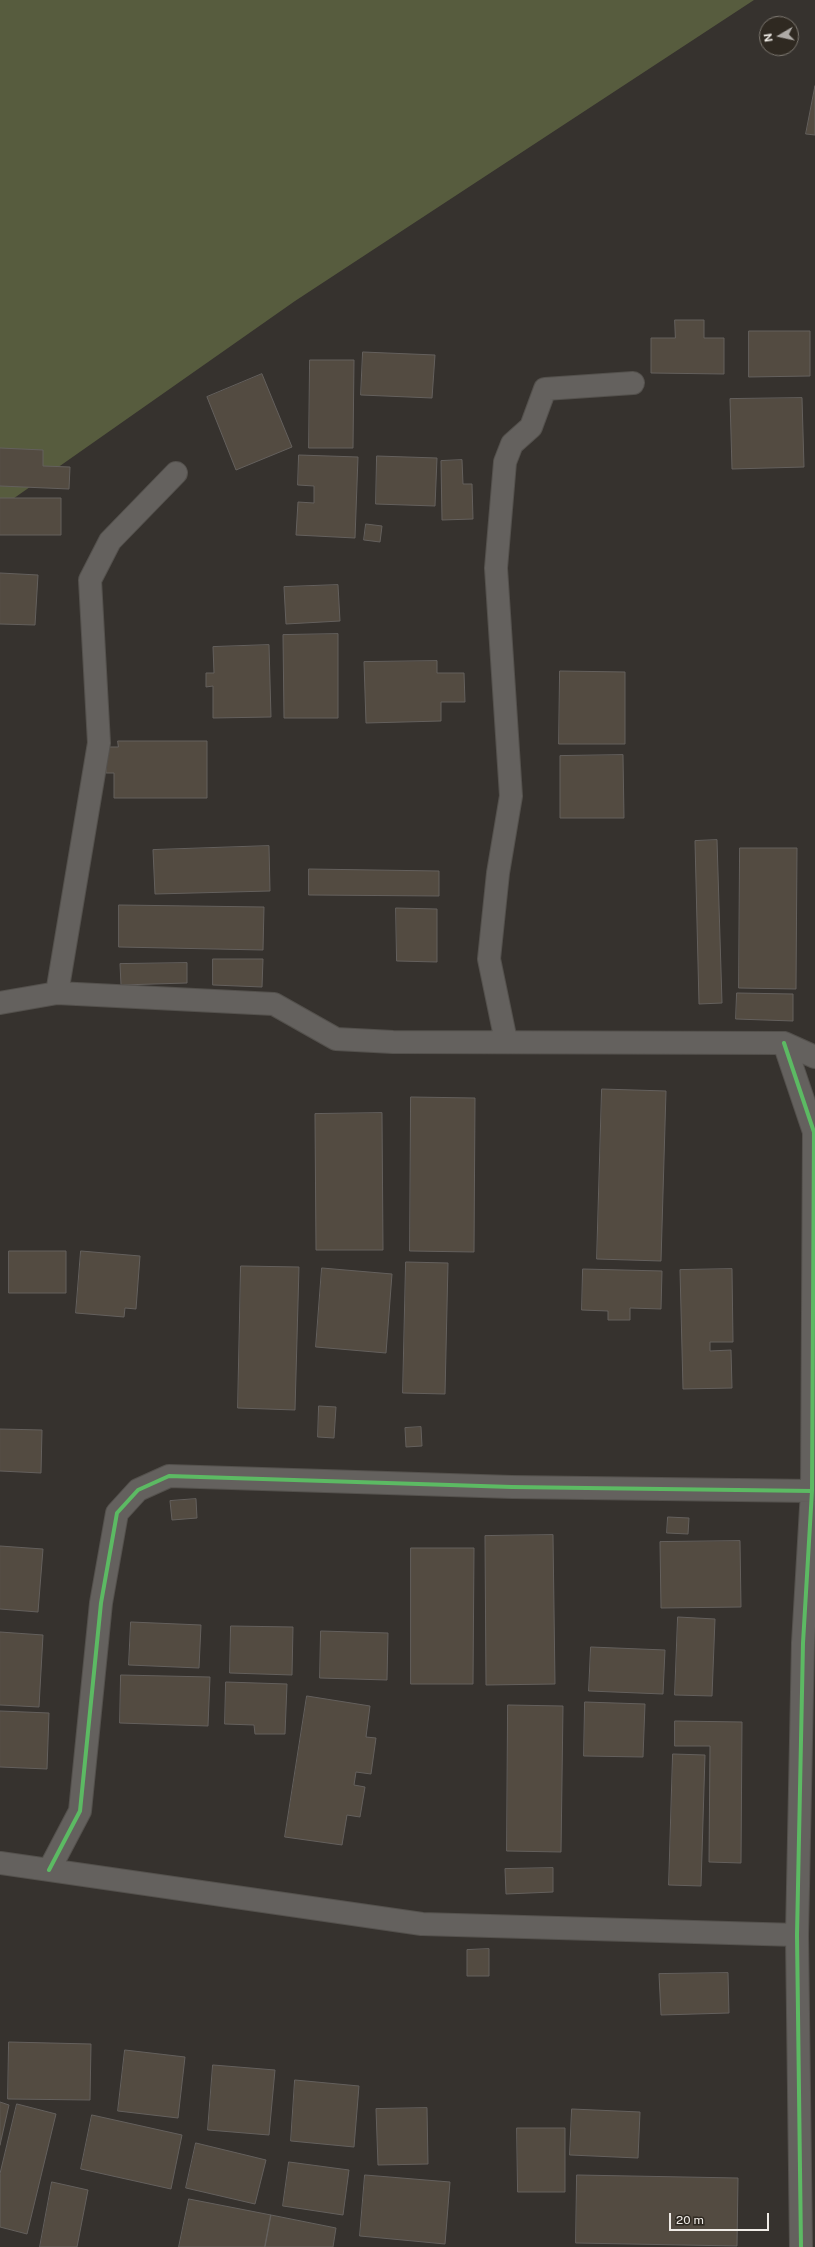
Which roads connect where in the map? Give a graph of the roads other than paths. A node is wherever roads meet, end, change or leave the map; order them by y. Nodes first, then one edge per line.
1 (633, 383) dead end
2 (176, 473) dead end
3 (58, 993) junction
4 (0, 1003) edge
5 (506, 1041) junction
6 (784, 1043) junction
7 (815, 1057) edge
8 (812, 1491) junction
9 (0, 1863) edge
10 (49, 1870) junction
11 (797, 1935) junction
12 (801, 2247) edge

1 - 5 street
2 - 3 street
3 - 4 street
3 - 5 street
5 - 6 street
6 - 7 street
6 - 8 street
8 - 10 street
8 - 11 street
9 - 10 street
10 - 11 street
11 - 12 street

